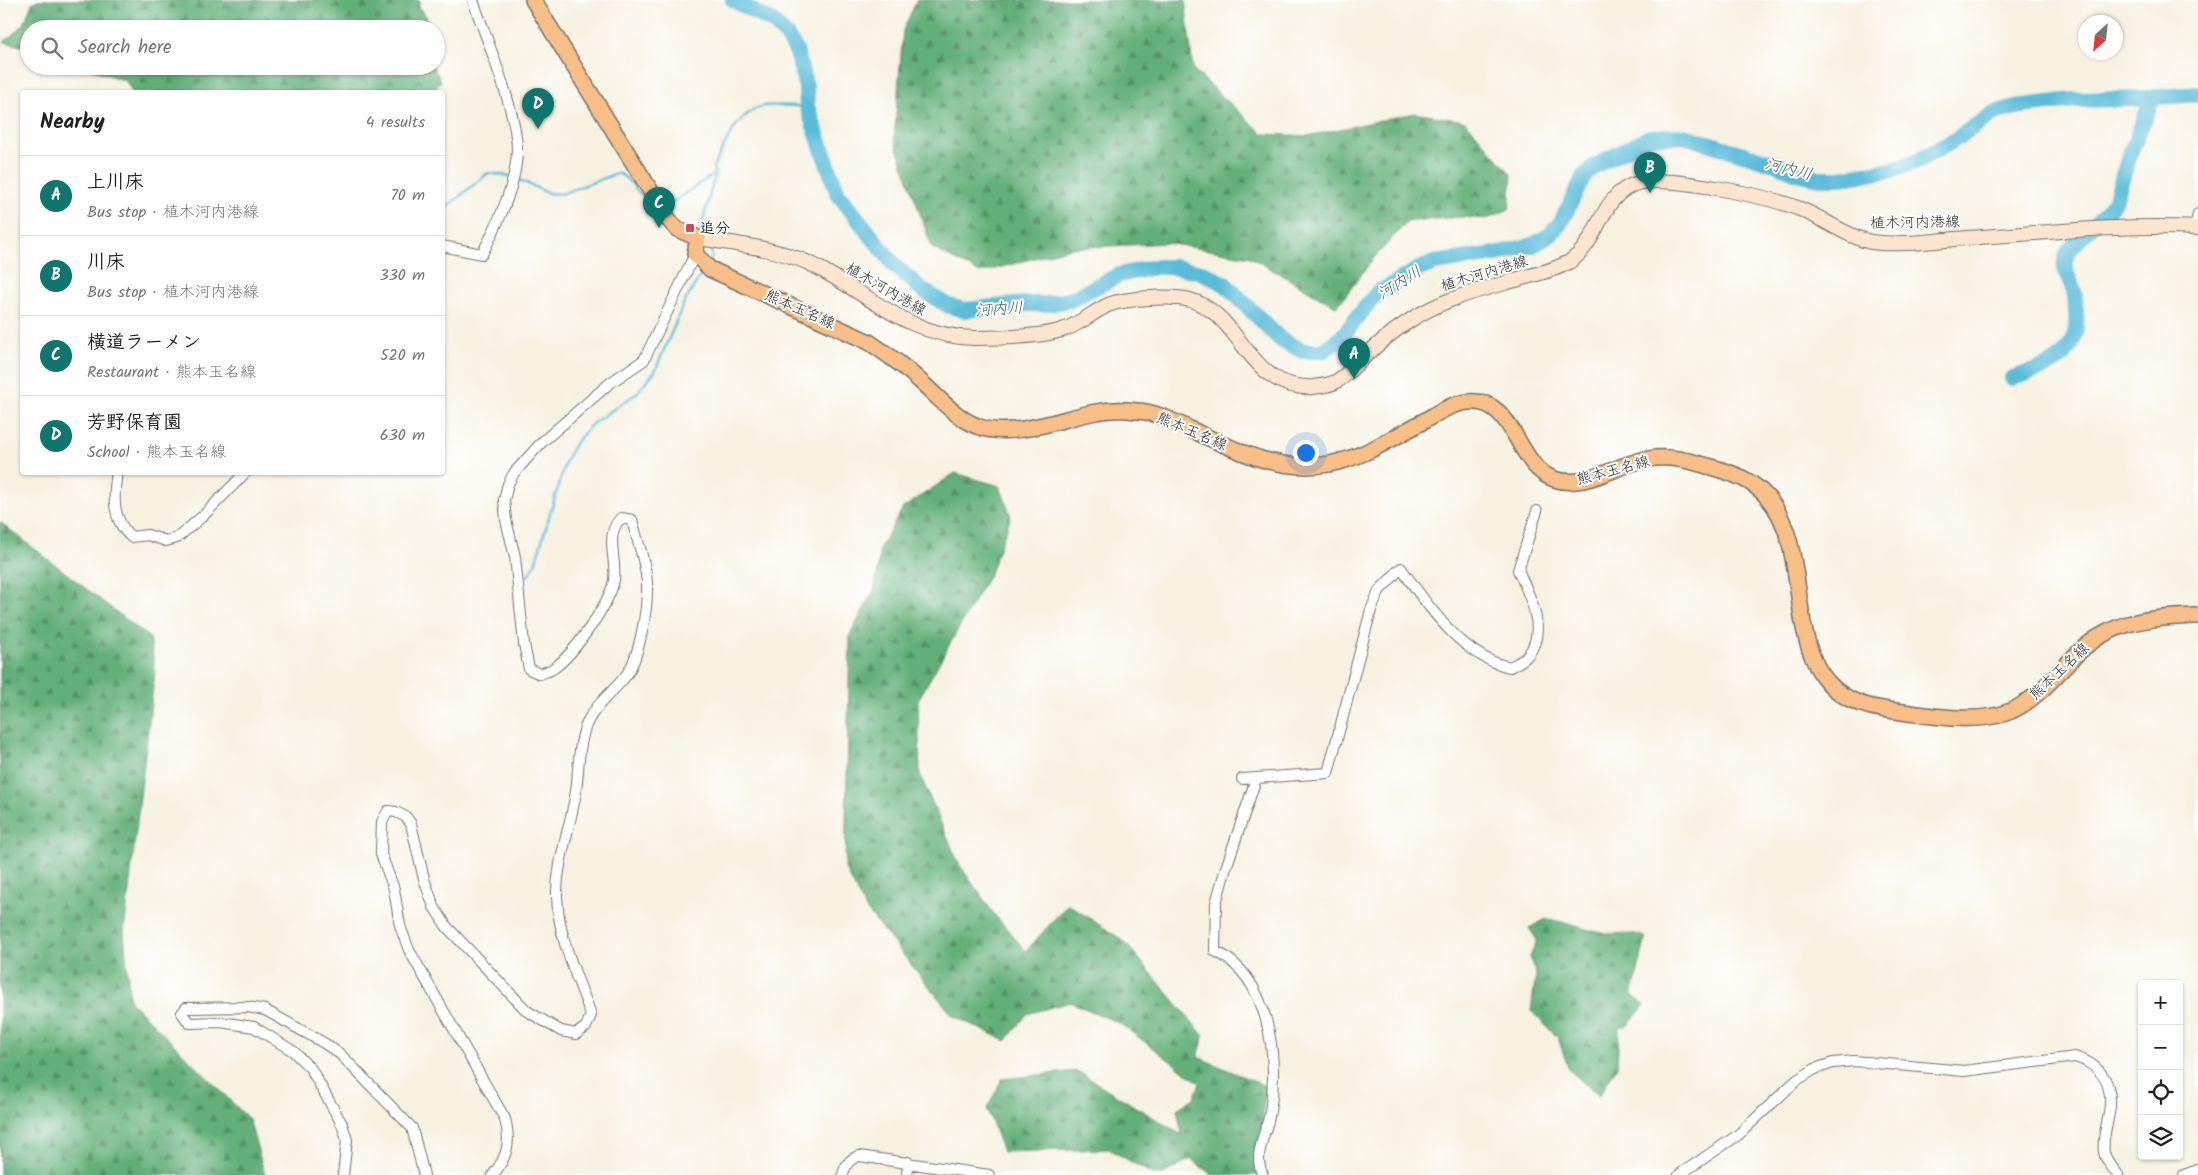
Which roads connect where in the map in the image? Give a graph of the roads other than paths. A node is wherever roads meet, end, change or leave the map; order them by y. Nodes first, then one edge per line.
1 (473, 0) edge
2 (533, 0) edge
3 (2197, 223) edge
4 (698, 238) junction
5 (445, 247) edge
6 (695, 254) junction
7 (117, 475) edge
8 (243, 475) edge
9 (1537, 511) dead end
10 (2198, 616) edge
11 (1242, 779) dead end
12 (1256, 780) junction
13 (908, 1162) junction
14 (2198, 1170) edge
15 (344, 1175) edge
16 (424, 1175) edge
17 (493, 1175) edge
18 (843, 1175) edge
19 (907, 1175) edge
20 (988, 1175) edge
21 (1263, 1175) edge
22 (1679, 1175) edge
23 (2118, 1175) edge
24 (2184, 1175) edge

1 - 5 street
2 - 4 main road
3 - 4 main road, 植木河内港線
4 - 6 main road
6 - 10 main road, 熊本玉名線
6 - 17 street
7 - 8 street
9 - 12 street
11 - 12 street
12 - 21 street
13 - 18 street
13 - 19 street
13 - 20 street
14 - 24 street
15 - 16 street
22 - 23 street

